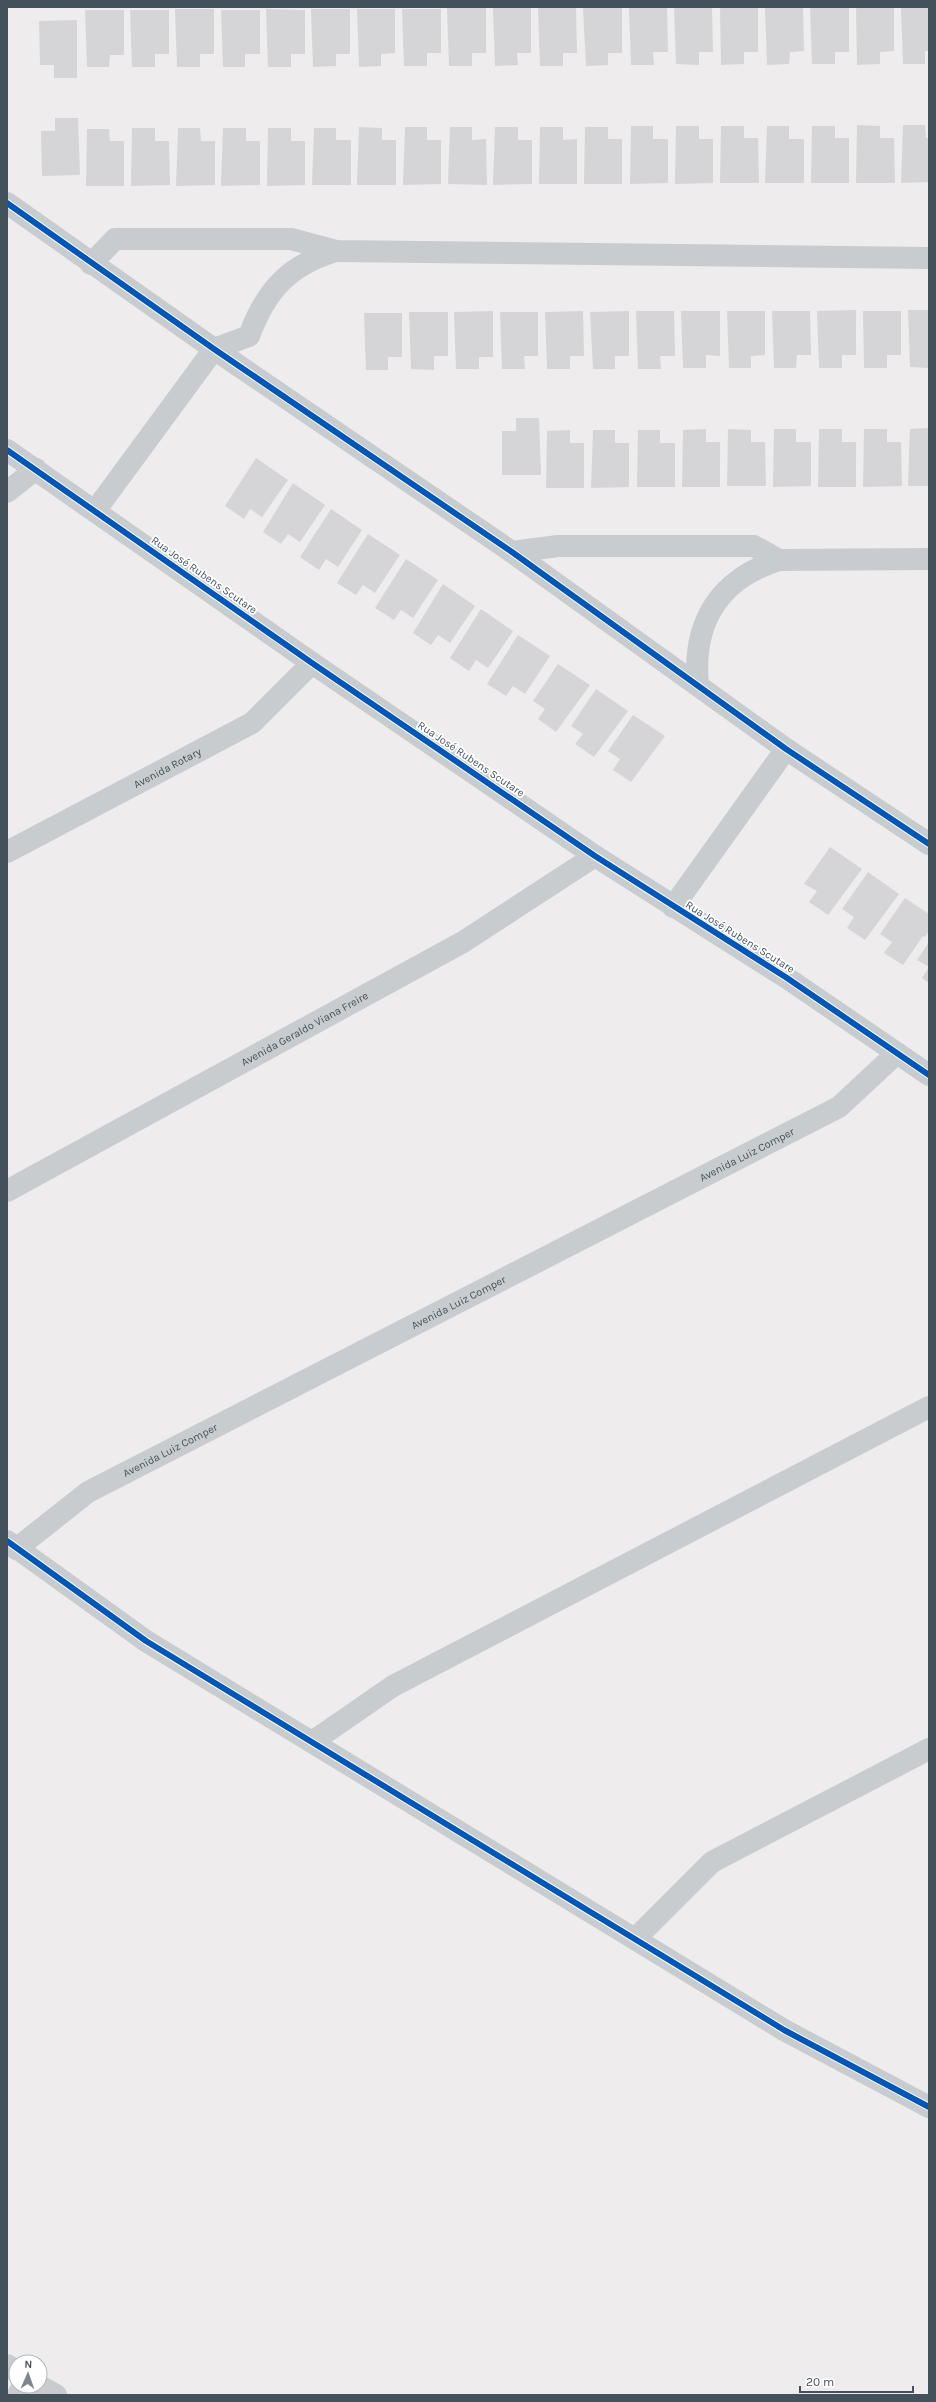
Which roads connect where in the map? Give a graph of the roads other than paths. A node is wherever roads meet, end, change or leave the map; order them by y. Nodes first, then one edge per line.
1 (7, 203) edge
2 (336, 251) junction
3 (929, 258) edge
4 (91, 264) junction
5 (214, 349) junction
6 (7, 450) edge
7 (36, 469) junction
8 (7, 492) edge
9 (95, 511) junction
10 (512, 552) junction
11 (929, 559) edge
12 (779, 560) junction
13 (312, 663) junction
14 (698, 685) junction
15 (786, 749) junction
16 (929, 844) edge
17 (7, 852) edge
18 (595, 856) junction
19 (673, 906) junction
20 (897, 1053) junction
21 (929, 1075) edge
22 (7, 1191) edge
23 (929, 1407) edge
24 (12, 1545) edge
25 (312, 1742) junction
26 (929, 1749) edge
27 (636, 1938) junction
28 (929, 2107) edge

1 - 4 street
2 - 3 street
2 - 4 street
2 - 5 street
4 - 5 street
5 - 9 street
5 - 10 street
6 - 7 street, Rua José Rubens Scutare
7 - 8 street
7 - 9 street, Rua José Rubens Scutare
9 - 13 street, Rua José Rubens Scutare
10 - 12 street
10 - 14 street
11 - 12 street
12 - 14 street
13 - 17 street, Avenida Rotary
13 - 18 street, Rua José Rubens Scutare
14 - 15 street
15 - 16 street
15 - 19 street
18 - 19 street, Rua José Rubens Scutare
18 - 22 street, Avenida Geraldo Viana Freire
19 - 20 street, Rua José Rubens Scutare
20 - 21 street, Rua José Rubens Scutare
20 - 24 street, Avenida Luiz Comper
23 - 25 street
24 - 25 street
25 - 27 street
26 - 27 street
27 - 28 street

